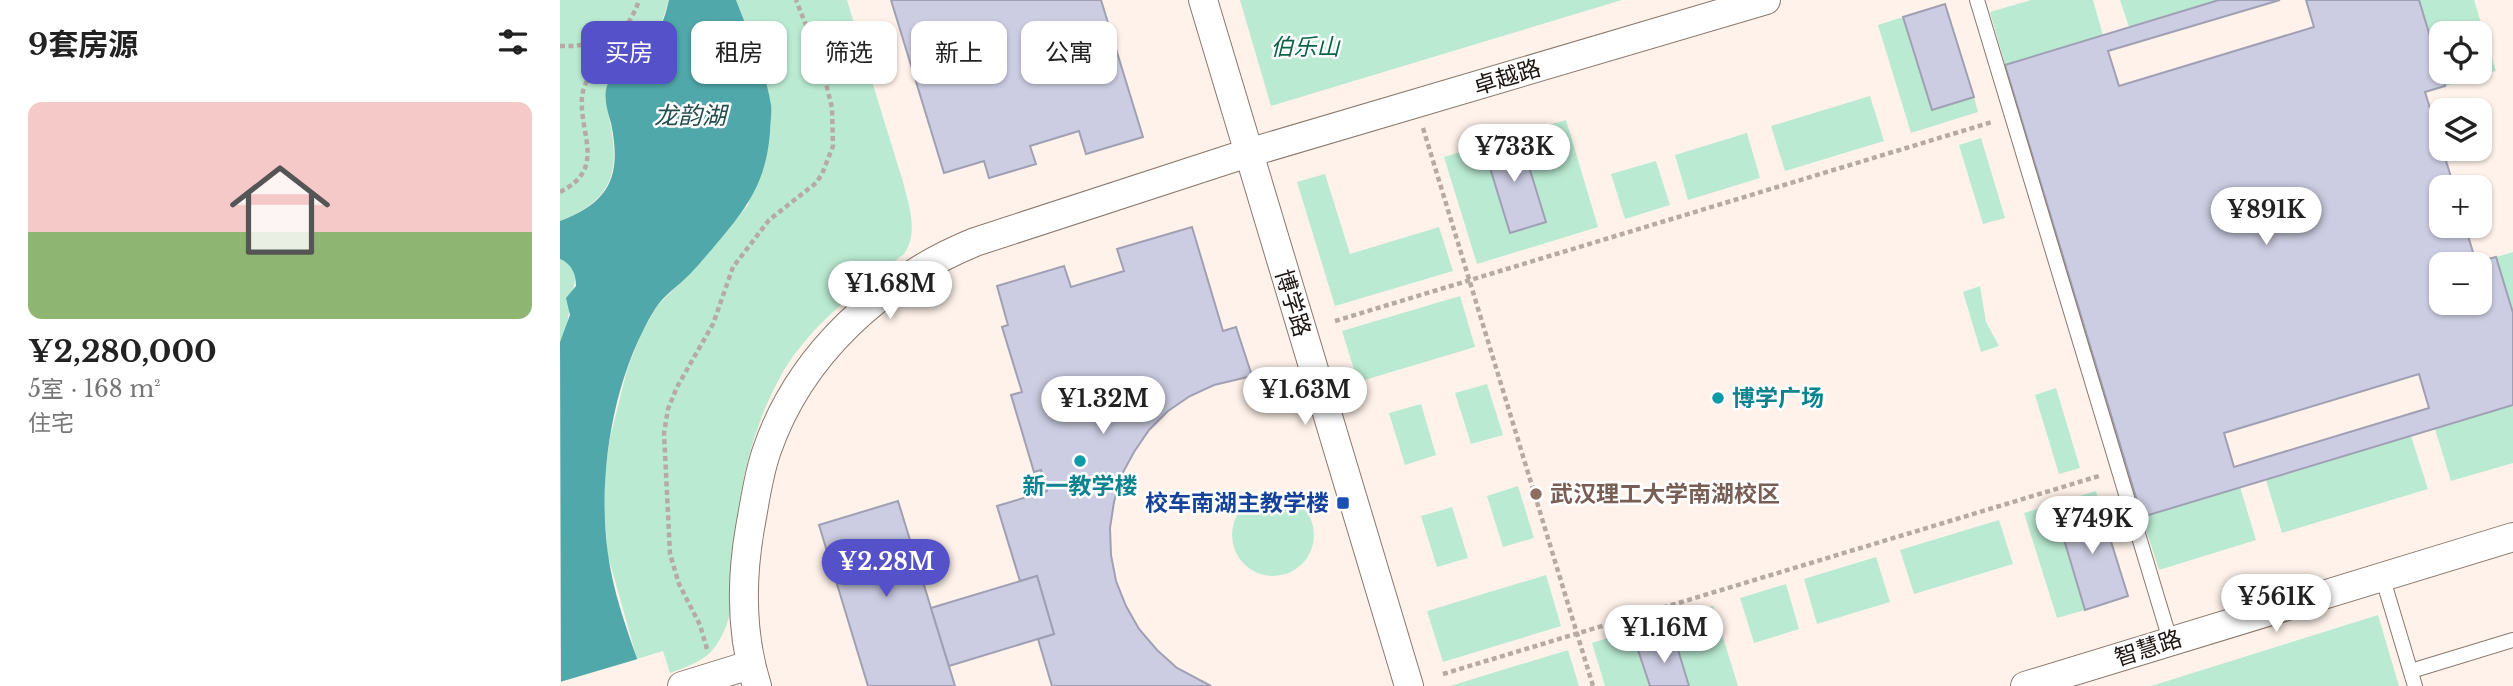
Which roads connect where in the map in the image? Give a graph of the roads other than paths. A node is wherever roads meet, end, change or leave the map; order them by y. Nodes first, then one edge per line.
1 (1203, 0) edge
2 (1766, 0) edge
3 (1977, 0) edge
4 (1248, 153) junction
5 (2513, 537) edge
6 (2382, 576) junction
7 (2170, 640) junction
8 (2513, 640) edge
9 (2411, 670) junction
10 (753, 675) edge
11 (682, 686) edge
12 (1409, 686) edge
13 (2025, 686) edge
14 (2416, 686) edge

1 - 4 street, 博学路
2 - 4 street, 卓越路
3 - 7 lane
4 - 10 street, 卓越路
4 - 12 street, 博学路
5 - 6 street, 智慧路
6 - 7 street, 智慧路
6 - 9 lane
7 - 13 street, 智慧路
8 - 9 lane
9 - 14 lane
10 - 11 street

